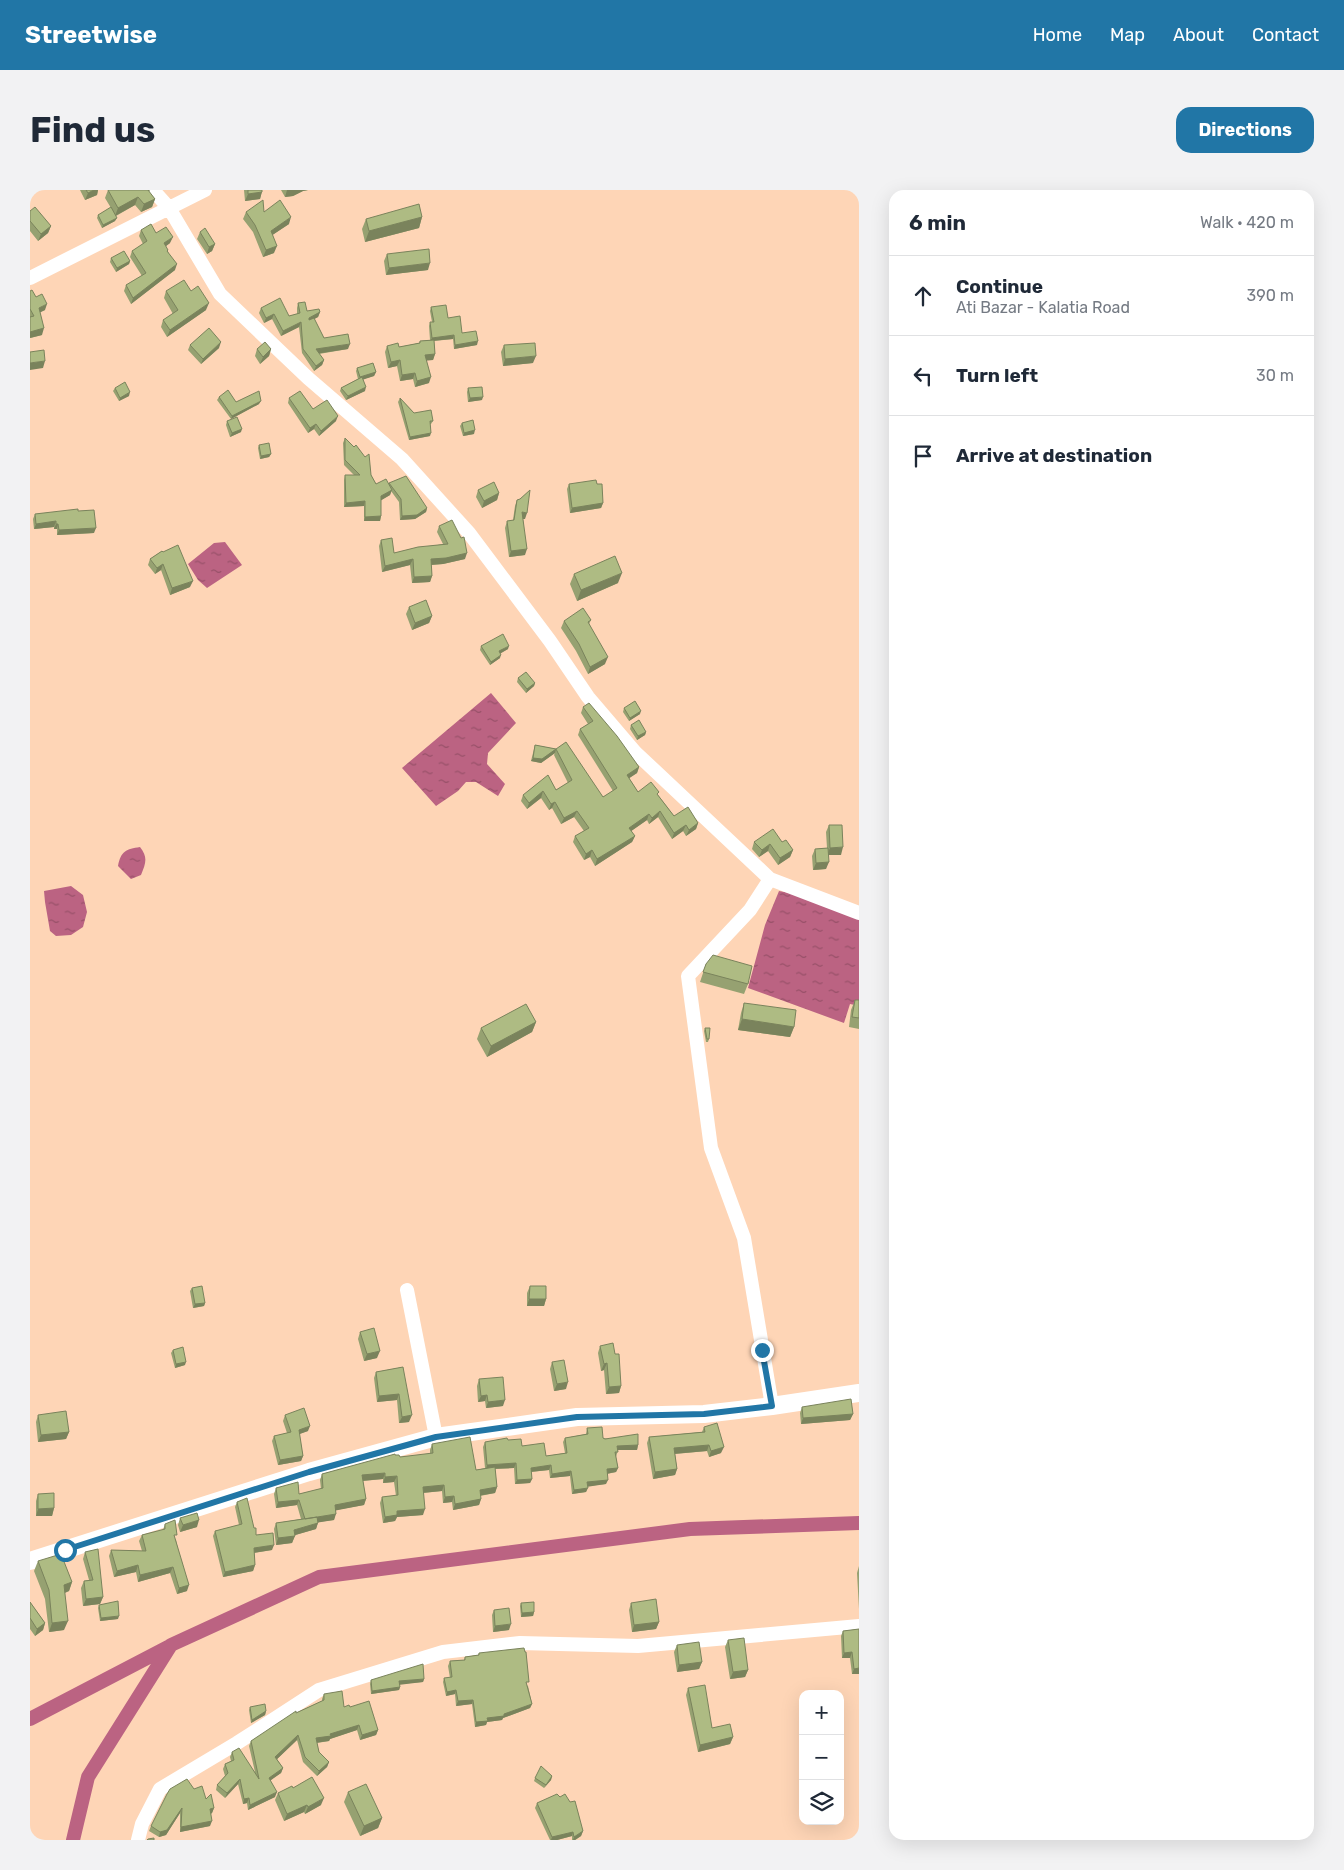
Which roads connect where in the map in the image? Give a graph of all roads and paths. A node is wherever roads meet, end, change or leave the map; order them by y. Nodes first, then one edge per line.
1 (153, 190) edge
2 (205, 190) edge
3 (169, 208) junction
4 (30, 278) edge
5 (770, 879) junction
6 (859, 913) edge
7 (407, 1290) dead end
8 (859, 1393) edge
9 (772, 1406) junction
10 (436, 1437) junction
11 (30, 1561) edge
12 (859, 1626) edge
13 (138, 1840) edge

1 - 3 street
2 - 3 street
3 - 4 street
3 - 5 street
5 - 6 street
5 - 9 street
7 - 10 street
8 - 9 main road
9 - 10 main road
10 - 11 main road
12 - 13 street

